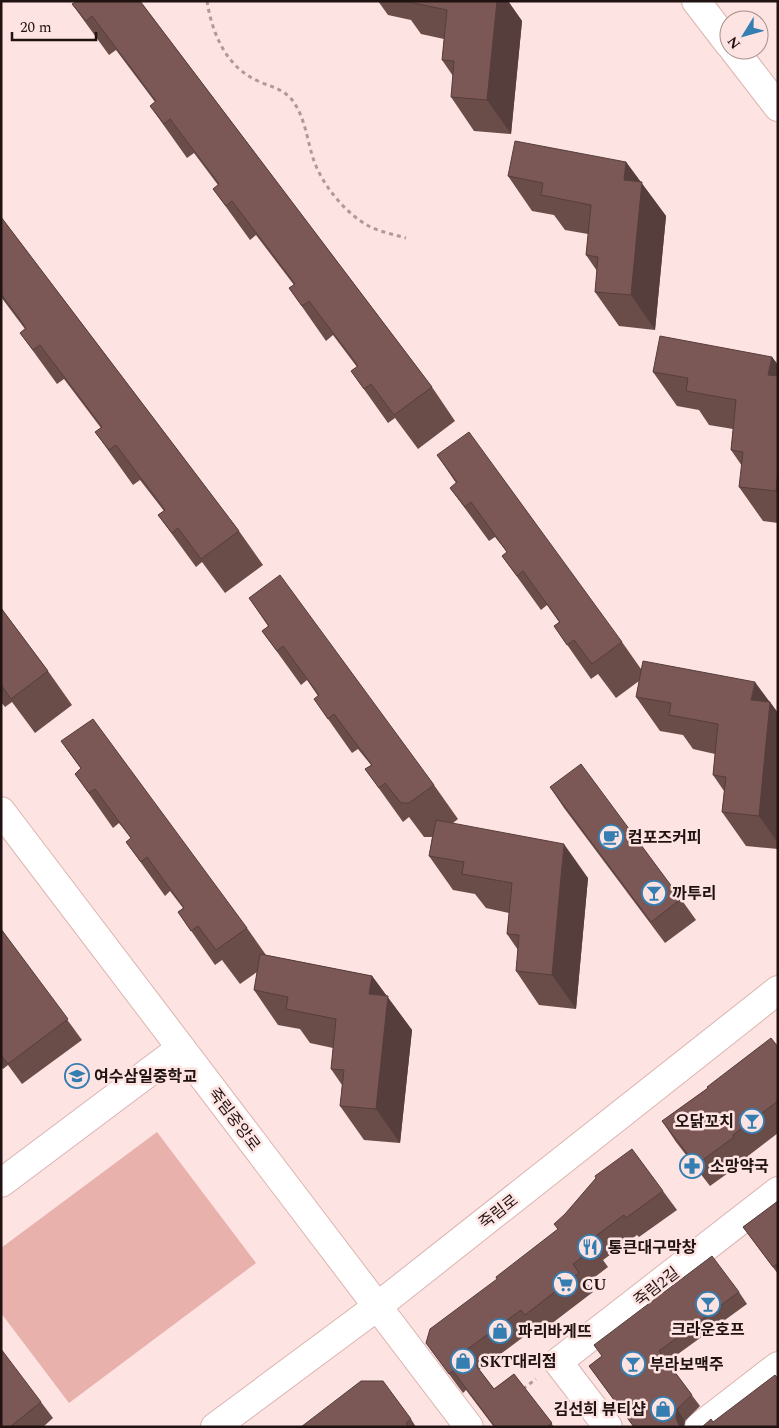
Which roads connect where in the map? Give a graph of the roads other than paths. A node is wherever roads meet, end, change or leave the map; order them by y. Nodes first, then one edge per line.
1 (696, 1) edge
2 (719, 31) edge
3 (742, 60) edge
4 (778, 107) edge
5 (1, 811) edge
6 (777, 990) edge
7 (181, 1048) junction
8 (1, 1183) edge
9 (778, 1191) edge
10 (378, 1306) junction
11 (778, 1366) edge
12 (215, 1427) edge
13 (469, 1427) edge
14 (608, 1427) edge
15 (699, 1427) edge

1 - 2 street
3 - 4 street
5 - 7 street, 죽림중앙로
6 - 10 street, 죽림로
7 - 8 street
7 - 10 street, 죽림중앙로
9 - 14 street, 죽림2길
10 - 12 street, 죽림로
10 - 13 street, 죽림중앙로
11 - 15 street

